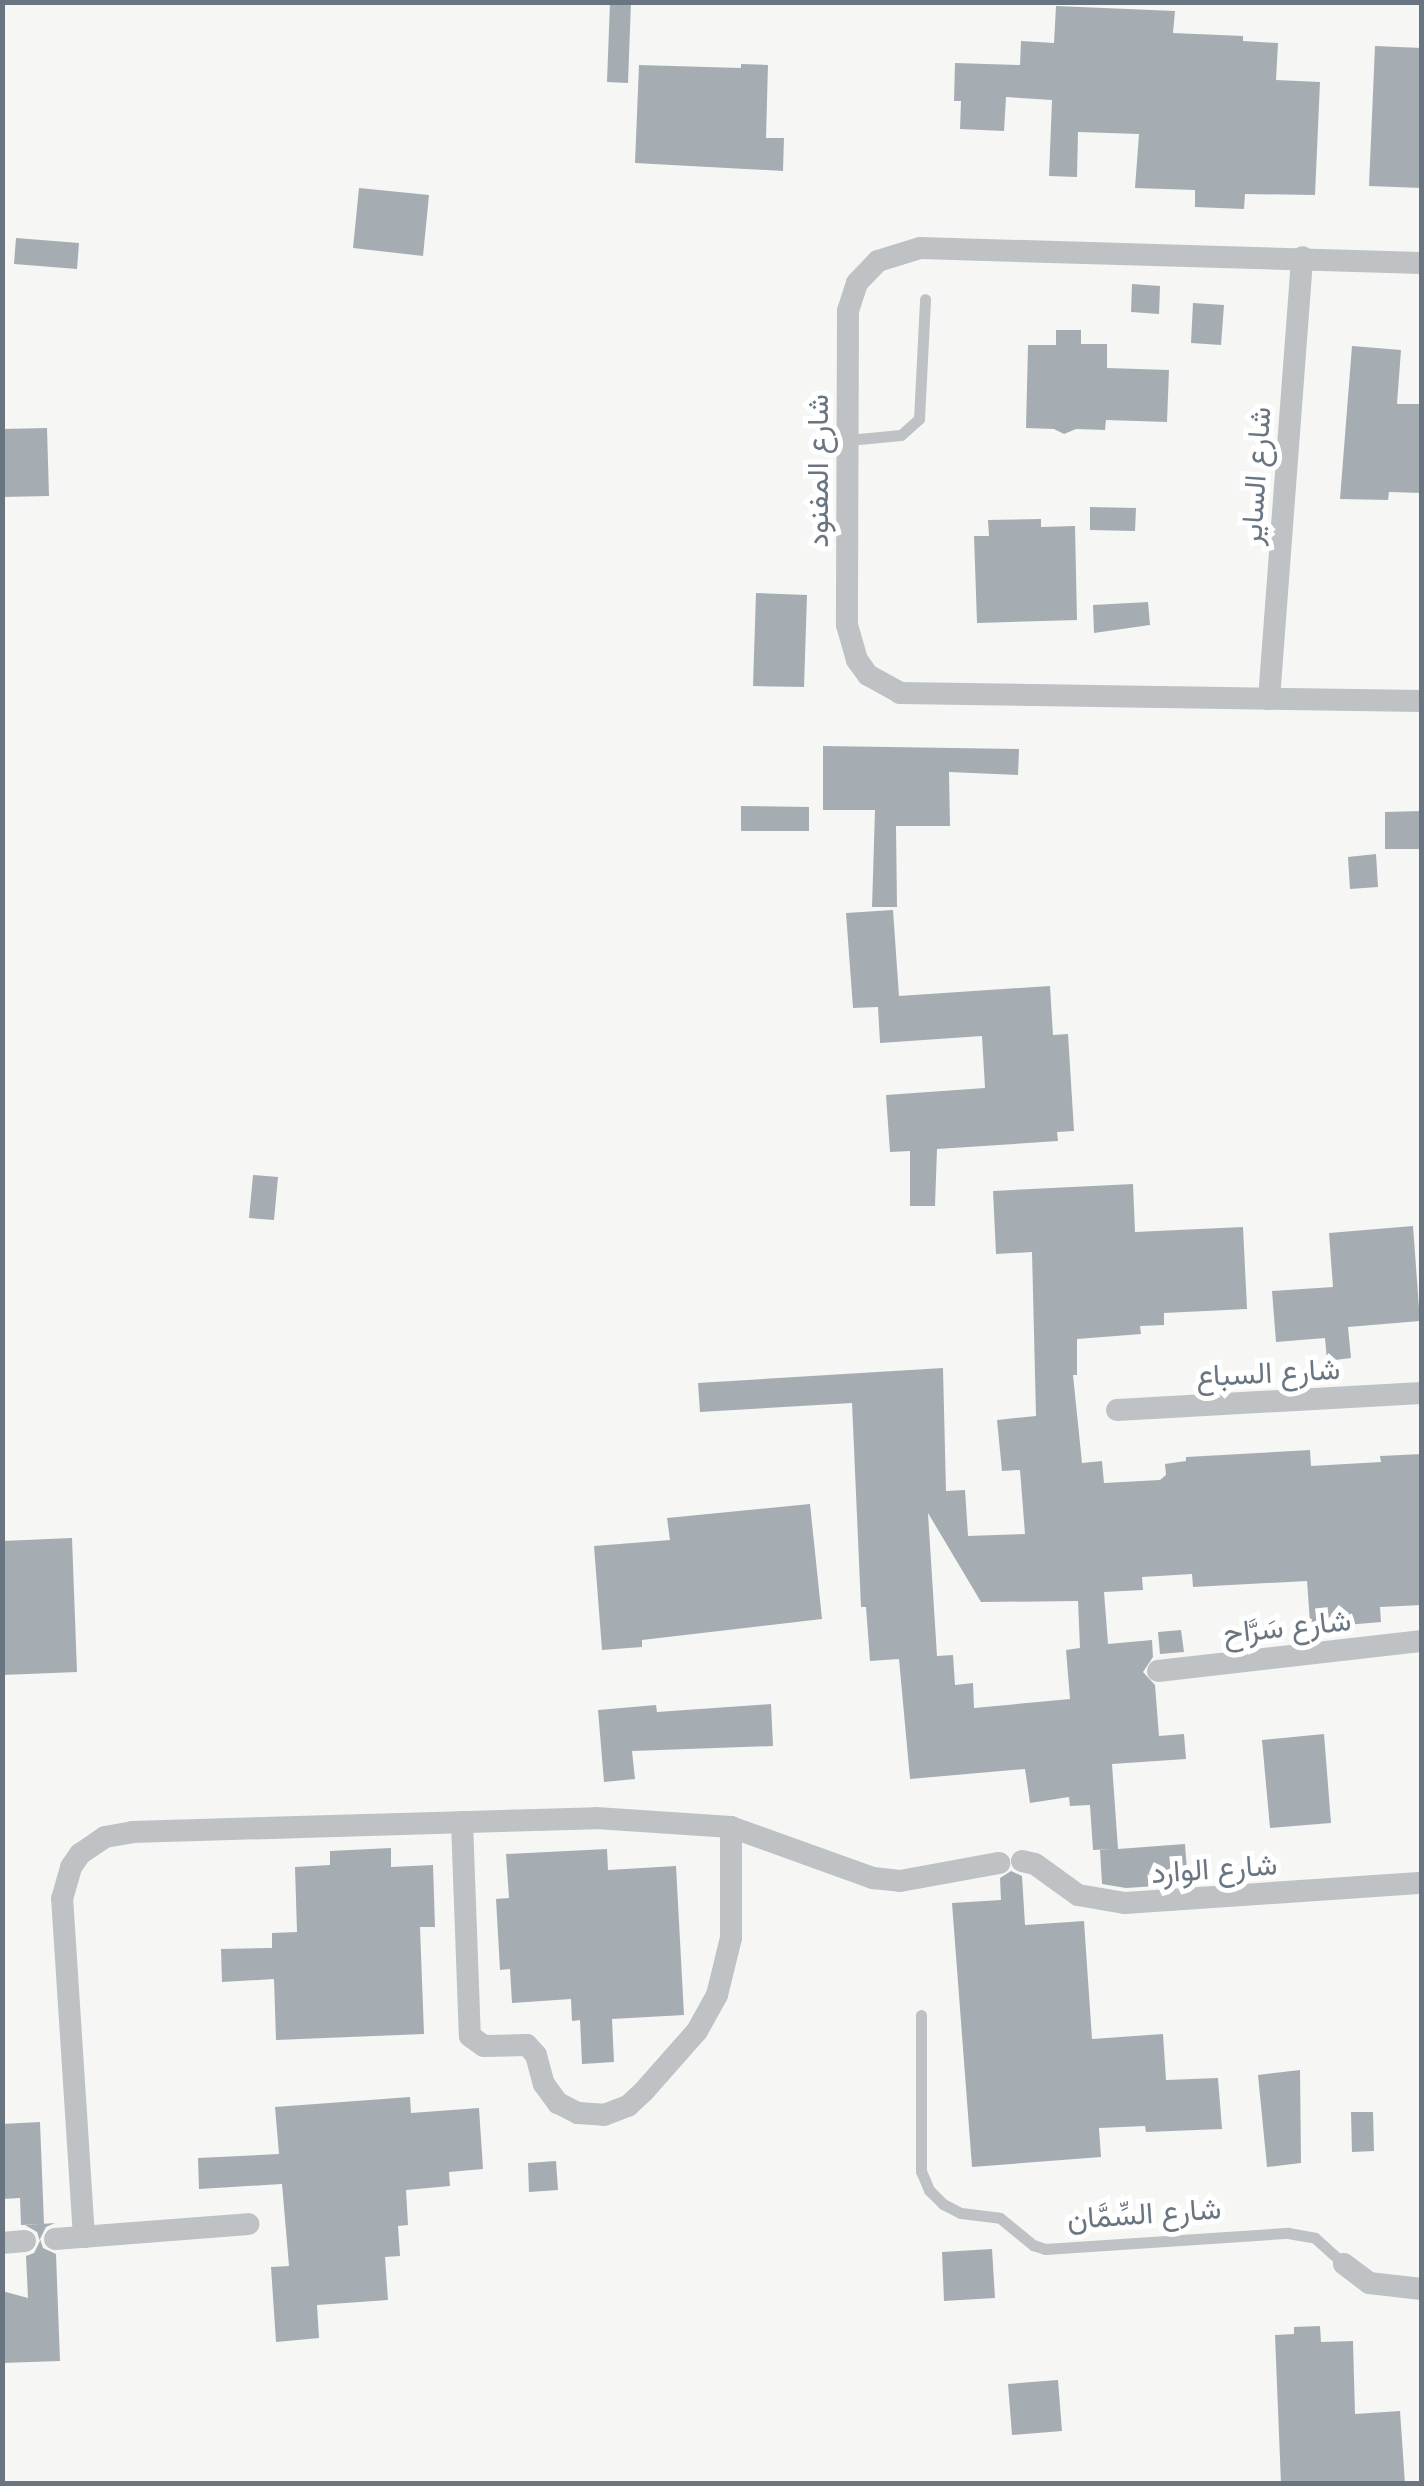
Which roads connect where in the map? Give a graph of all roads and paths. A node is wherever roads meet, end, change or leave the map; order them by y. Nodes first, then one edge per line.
1 (1302, 257) junction
2 (1422, 262) edge
3 (925, 300) dead end
4 (848, 440) junction
5 (1269, 700) junction
6 (1422, 701) edge
7 (1422, 1393) edge
8 (1117, 1410) dead end
9 (1422, 1641) edge
10 (1158, 1671) dead end
11 (462, 1822) junction
12 (731, 1827) junction
13 (1422, 1884) edge
14 (921, 2015) dead end
15 (248, 2224) dead end
16 (84, 2237) junction
17 (56, 2239) dead end
18 (1344, 2264) joint
19 (1422, 2289) edge

1 - 2 street, شارع المفنود
1 - 4 street, شارع المفنود
1 - 5 street, شارع الساير
3 - 4 lane
4 - 5 street, شارع المفنود
5 - 6 street, شارع المفنود
7 - 8 street, شارع السباع
9 - 10 street, شارع سَرَّاح
11 - 12 street
11 - 12 street
11 - 16 street
12 - 13 street, شارع الوارد
14 - 18 lane, شارع السِّمَّان
15 - 16 street
16 - 17 street
18 - 19 street, شارع السِّمَّان

